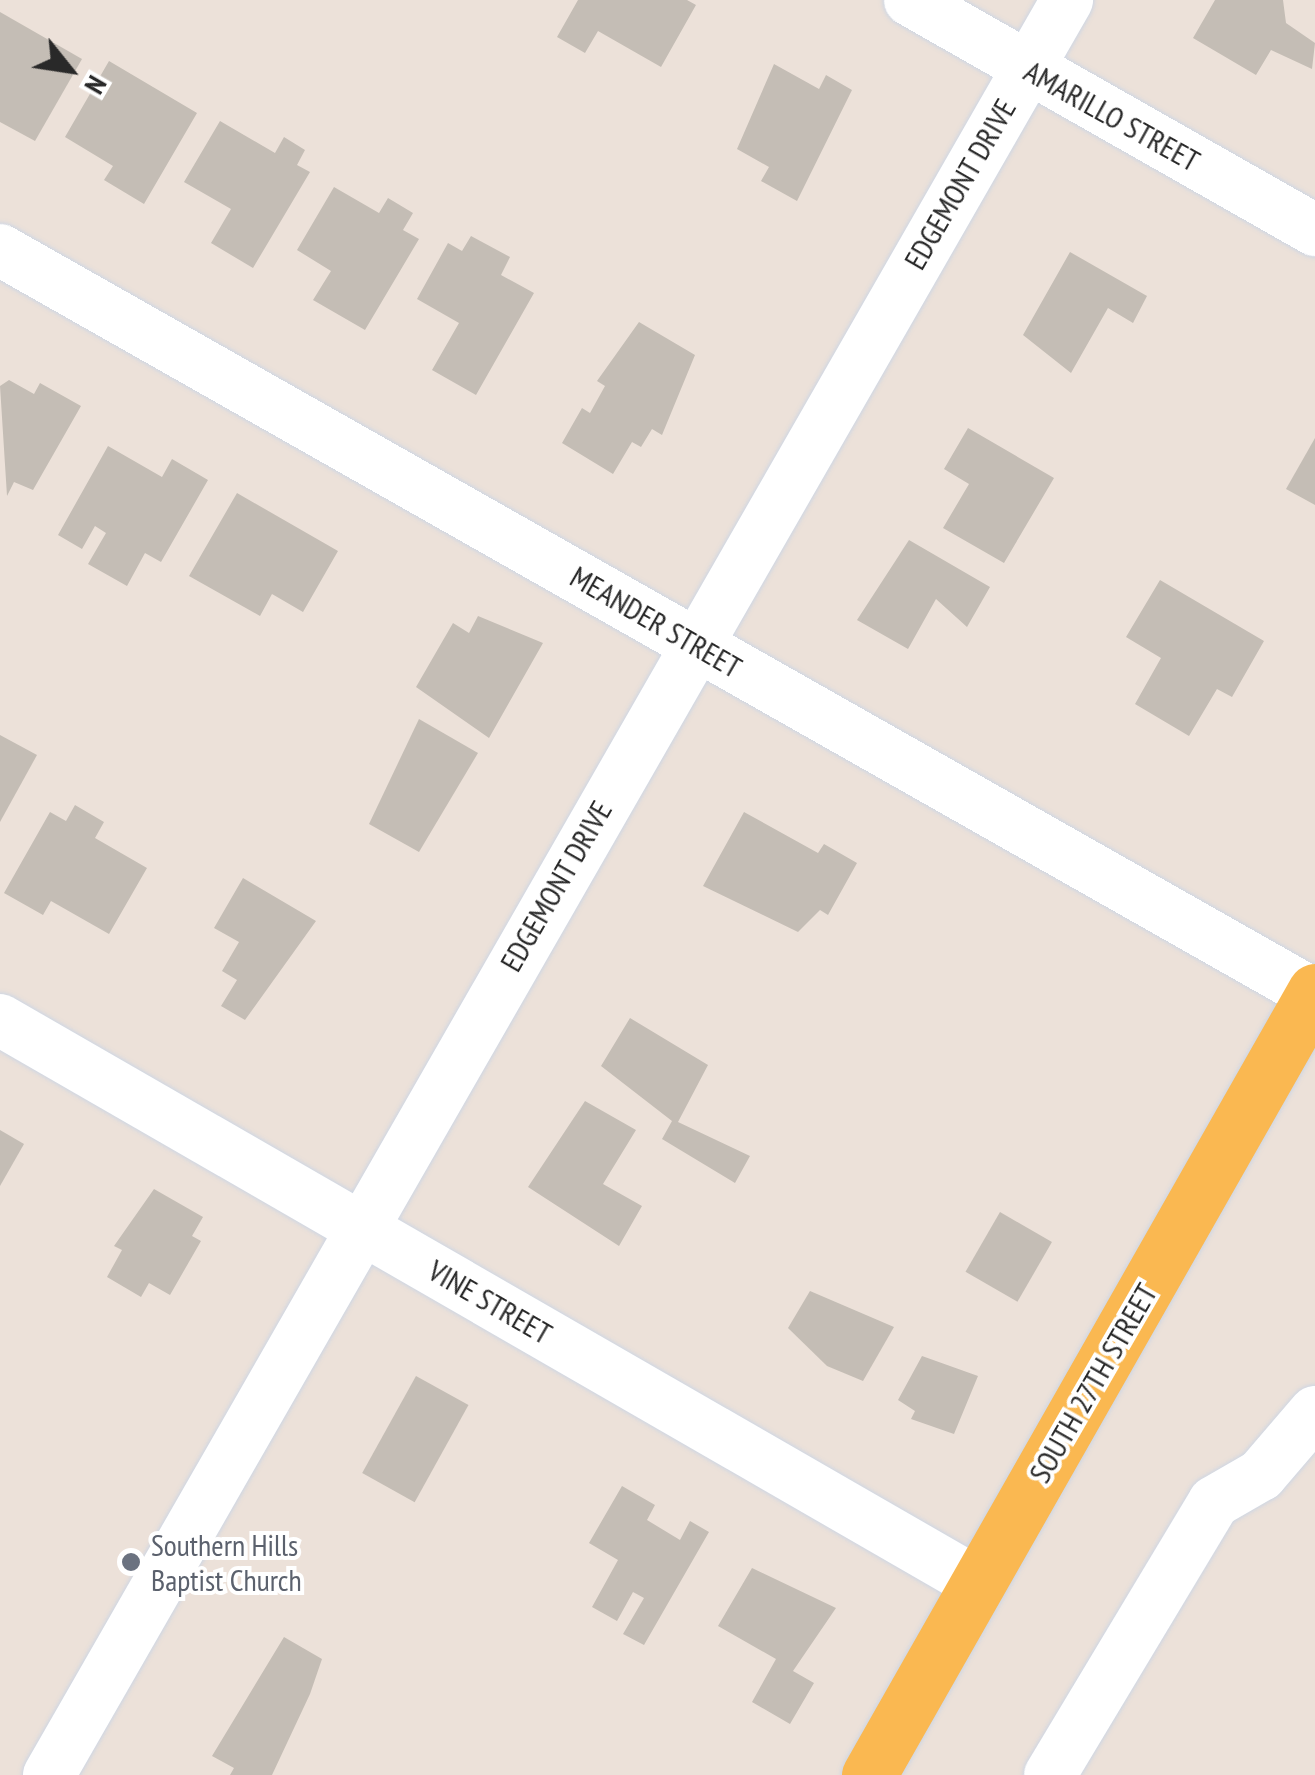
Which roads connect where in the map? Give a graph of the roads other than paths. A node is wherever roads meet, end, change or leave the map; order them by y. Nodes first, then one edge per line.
1 (910, 0) edge
2 (1067, 0) edge
3 (1027, 69) junction
4 (1315, 230) edge
5 (0, 250) edge
6 (696, 644) junction
7 (1314, 992) edge
8 (0, 1020) edge
9 (359, 1226) junction
10 (1315, 1412) edge
11 (978, 1584) junction
12 (50, 1775) edge
13 (869, 1775) edge
14 (1050, 1775) edge

1 - 3 street, AMARILLO STREET
2 - 3 street, EDGEMONT DRIVE
3 - 4 street, AMARILLO STREET
3 - 6 street, EDGEMONT DRIVE
5 - 6 street, MEANDER STREET
6 - 7 street, MEANDER STREET
6 - 9 street, EDGEMONT DRIVE
7 - 11 main road, SOUTH 27TH STREET
8 - 9 street, VINE STREET
9 - 11 street, VINE STREET
9 - 12 street, EDGEMONT DRIVE
10 - 14 street
11 - 13 main road, SOUTH 27TH STREET

